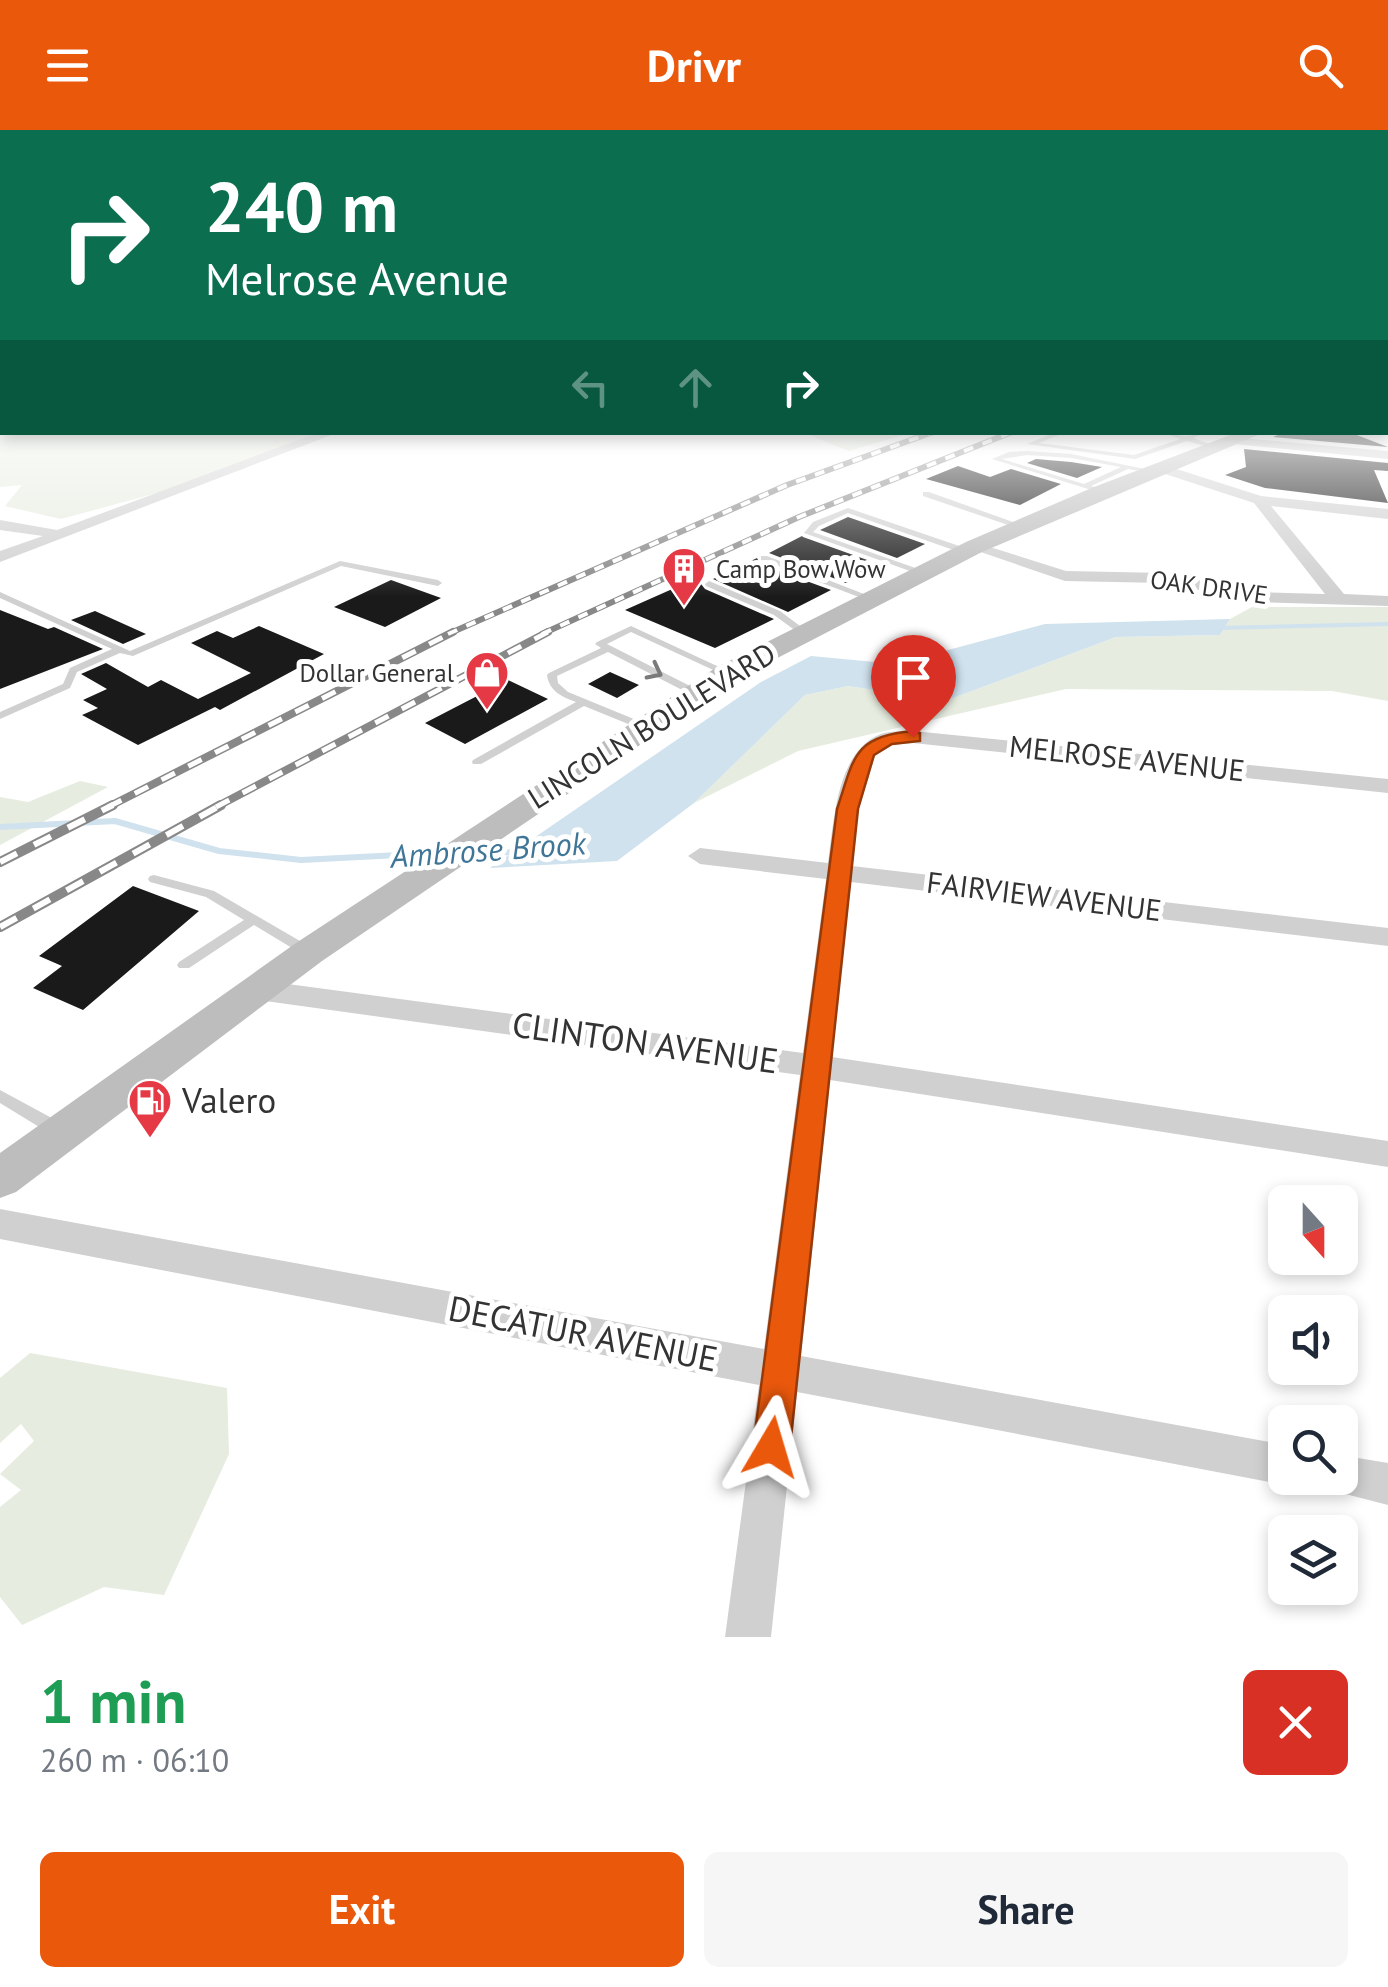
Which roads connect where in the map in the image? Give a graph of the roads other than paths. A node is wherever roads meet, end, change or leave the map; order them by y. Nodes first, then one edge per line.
1 (270, 456) edge
2 (999, 456) edge
3 (1057, 456) edge
4 (1180, 456) edge
5 (1147, 469) junction
6 (1092, 488) junction
7 (926, 494) dead end
8 (1258, 500) junction
9 (1388, 514) edge
10 (0, 525) edge
11 (1020, 526) junction
12 (60, 536) junction
13 (970, 549) junction
14 (0, 557) edge
15 (764, 558) dead end
16 (920, 573) junction
17 (438, 583) dead end
18 (709, 584) dead end
19 (0, 596) edge
20 (870, 598) junction
21 (1339, 600) junction
22 (1388, 600) edge
23 (803, 632) junction
24 (608, 648) junction
25 (119, 650) junction
26 (727, 673) junction
27 (694, 692) junction
28 (584, 702) junction
29 (0, 716) edge
30 (642, 726) junction
31 (477, 762) dead end
32 (1388, 786) edge
33 (700, 856) dead end
34 (840, 873) junction
35 (154, 879) dead end
36 (254, 919) junction
37 (1388, 937) edge
38 (310, 952) junction
39 (184, 965) dead end
40 (258, 990) junction
41 (816, 1066) junction
42 (0, 1096) edge
43 (62, 1132) junction
44 (1388, 1154) edge
45 (0, 1178) edge
46 (0, 1224) edge
47 (780, 1372) junction
48 (1268, 1462) edge
49 (1358, 1478) edge
50 (1388, 1484) edge
51 (748, 1637) edge

1 - 12 street
2 - 6 lane
3 - 5 lane
4 - 5 main road, LINCOLN BOULEVARD
5 - 6 main road, LINCOLN BOULEVARD
5 - 8 street
6 - 11 main road, LINCOLN BOULEVARD
7 - 11 lane
8 - 9 street
8 - 21 street
10 - 12 street
11 - 13 main road, LINCOLN BOULEVARD
12 - 14 street
13 - 16 main road, LINCOLN BOULEVARD
13 - 16 lane
13 - 21 street, OAK DRIVE
15 - 20 lane
16 - 20 main road, LINCOLN BOULEVARD
17 - 25 lane
18 - 23 lane
19 - 25 lane
20 - 23 main road, LINCOLN BOULEVARD
21 - 22 street, OAK DRIVE
23 - 26 main road, LINCOLN BOULEVARD
24 - 26 lane
24 -> 27 lane
24 - 28 lane
25 - 29 lane
26 - 27 main road, LINCOLN BOULEVARD
27 - 30 main road, LINCOLN BOULEVARD
28 - 30 lane
28 - 31 lane
30 - 38 main road, LINCOLN BOULEVARD
32 - 34 street, MELROSE AVENUE
33 - 34 street, FAIRVIEW AVENUE
34 - 37 street, FAIRVIEW AVENUE
34 - 41 street
35 - 36 lane
36 - 38 lane
36 - 39 lane
38 - 40 main road, LINCOLN BOULEVARD
40 - 41 street, CLINTON AVENUE
40 - 43 main road, LINCOLN BOULEVARD
41 - 44 street, CLINTON AVENUE
41 - 47 street
42 - 43 lane
43 - 45 main road, LINCOLN BOULEVARD
46 - 47 street, DECATUR AVENUE
47 - 48 street, DECATUR AVENUE
47 - 51 street
49 - 50 street

